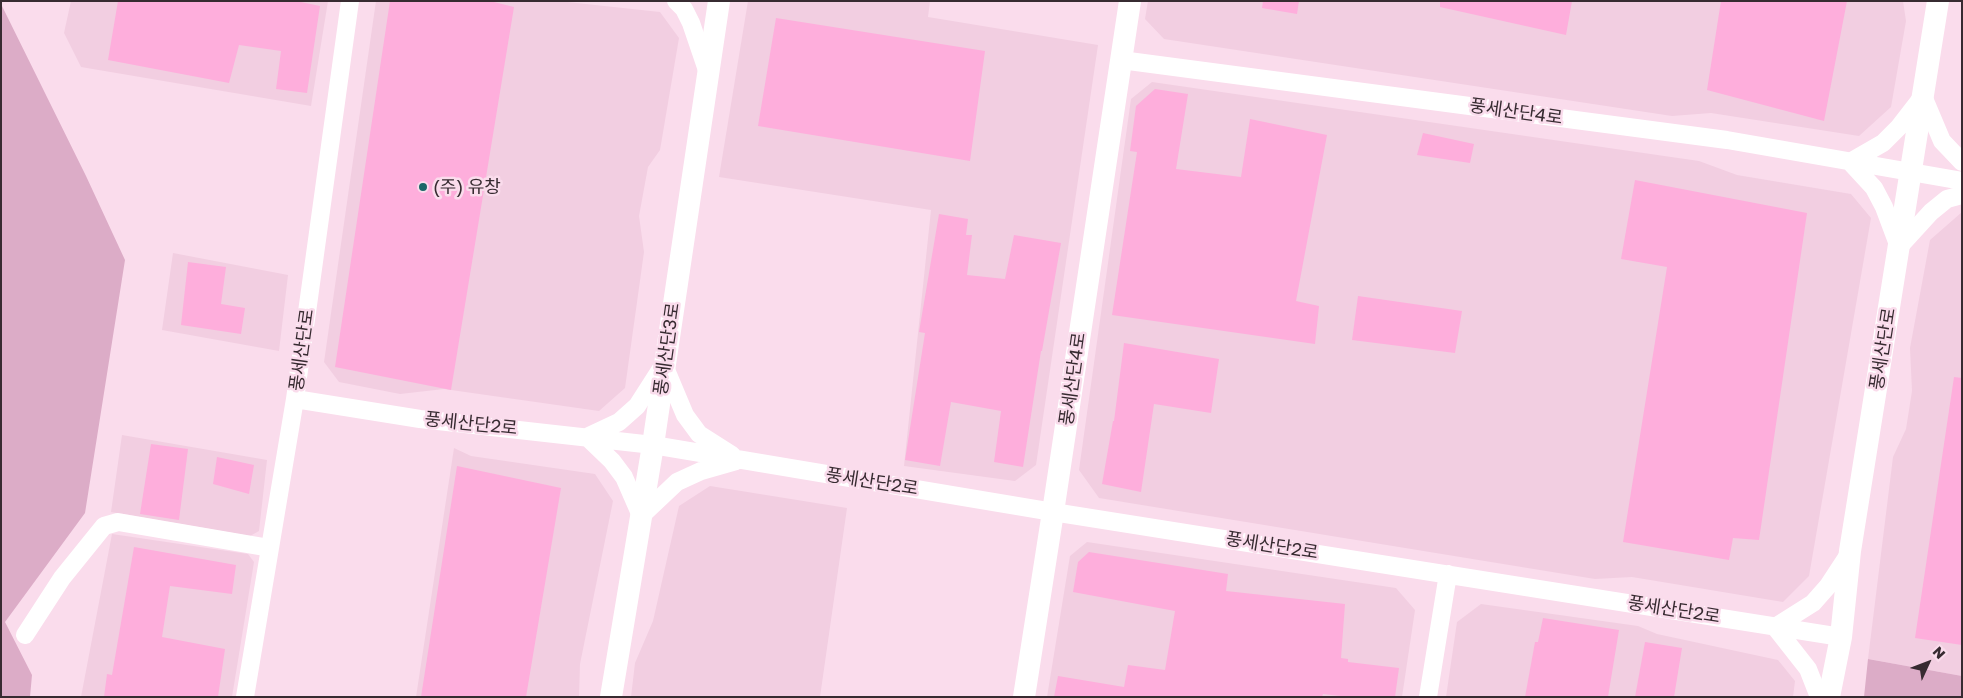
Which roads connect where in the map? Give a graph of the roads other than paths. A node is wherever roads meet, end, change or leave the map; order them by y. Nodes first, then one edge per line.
1 (350, 1) edge
2 (676, 1) edge
3 (719, 1) edge
4 (1130, 1) edge
5 (1938, 1) edge
6 (1121, 60) junction
7 (708, 74) junction
8 (1923, 96) junction
9 (1850, 162) junction
10 (1962, 162) edge
11 (1910, 172) junction
12 (1962, 180) edge
13 (1962, 195) edge
14 (1899, 247) junction
15 (664, 365) junction
16 (295, 399) junction
17 (587, 437) junction
18 (653, 445) junction
19 (740, 460) junction
20 (1054, 512) junction
21 (641, 516) junction
22 (270, 548) junction
23 (1850, 551) junction
24 (1448, 574) junction
25 (1775, 627) junction
26 (25, 635) dead end
27 (1841, 637) junction
28 (245, 697) edge
29 (611, 697) edge
30 (1024, 697) edge
31 (1428, 697) edge
32 (1819, 697) edge
33 (1830, 697) edge

1 - 16 street, 풍세산단로
2 - 7 street
3 - 7 street, 풍세산단3로
4 - 6 street, 풍세산단4로
5 - 8 street, 풍세산단로
6 - 9 street, 풍세산단4로
6 - 20 street, 풍세산단4로
7 - 15 street, 풍세산단3로
8 - 9 street
8 - 10 street
8 - 11 street, 풍세산단로
9 - 11 street, 풍세산단4로
9 - 14 street
11 - 12 street, 풍세산단4로
11 - 14 street, 풍세산단로
13 - 14 street
14 - 23 street, 풍세산단로
15 - 17 street
15 - 18 street, 풍세산단3로
15 - 19 street
16 - 17 street, 풍세산단2로
16 - 22 street, 풍세산단로
17 - 18 street, 풍세산단2로
17 - 21 street
18 - 19 street, 풍세산단2로
18 - 21 street, 풍세산단3로
19 - 20 street, 풍세산단2로
19 - 21 street
20 - 24 street, 풍세산단2로
20 - 30 street, 풍세산단4로
21 - 29 street, 풍세산단3로
22 - 26 street
22 - 28 street, 풍세산단로
23 - 25 street
23 - 27 street, 풍세산단로
24 - 25 street, 풍세산단2로
24 - 31 street
25 - 27 street, 풍세산단2로
25 - 32 street
27 - 33 street, 풍세산단로

